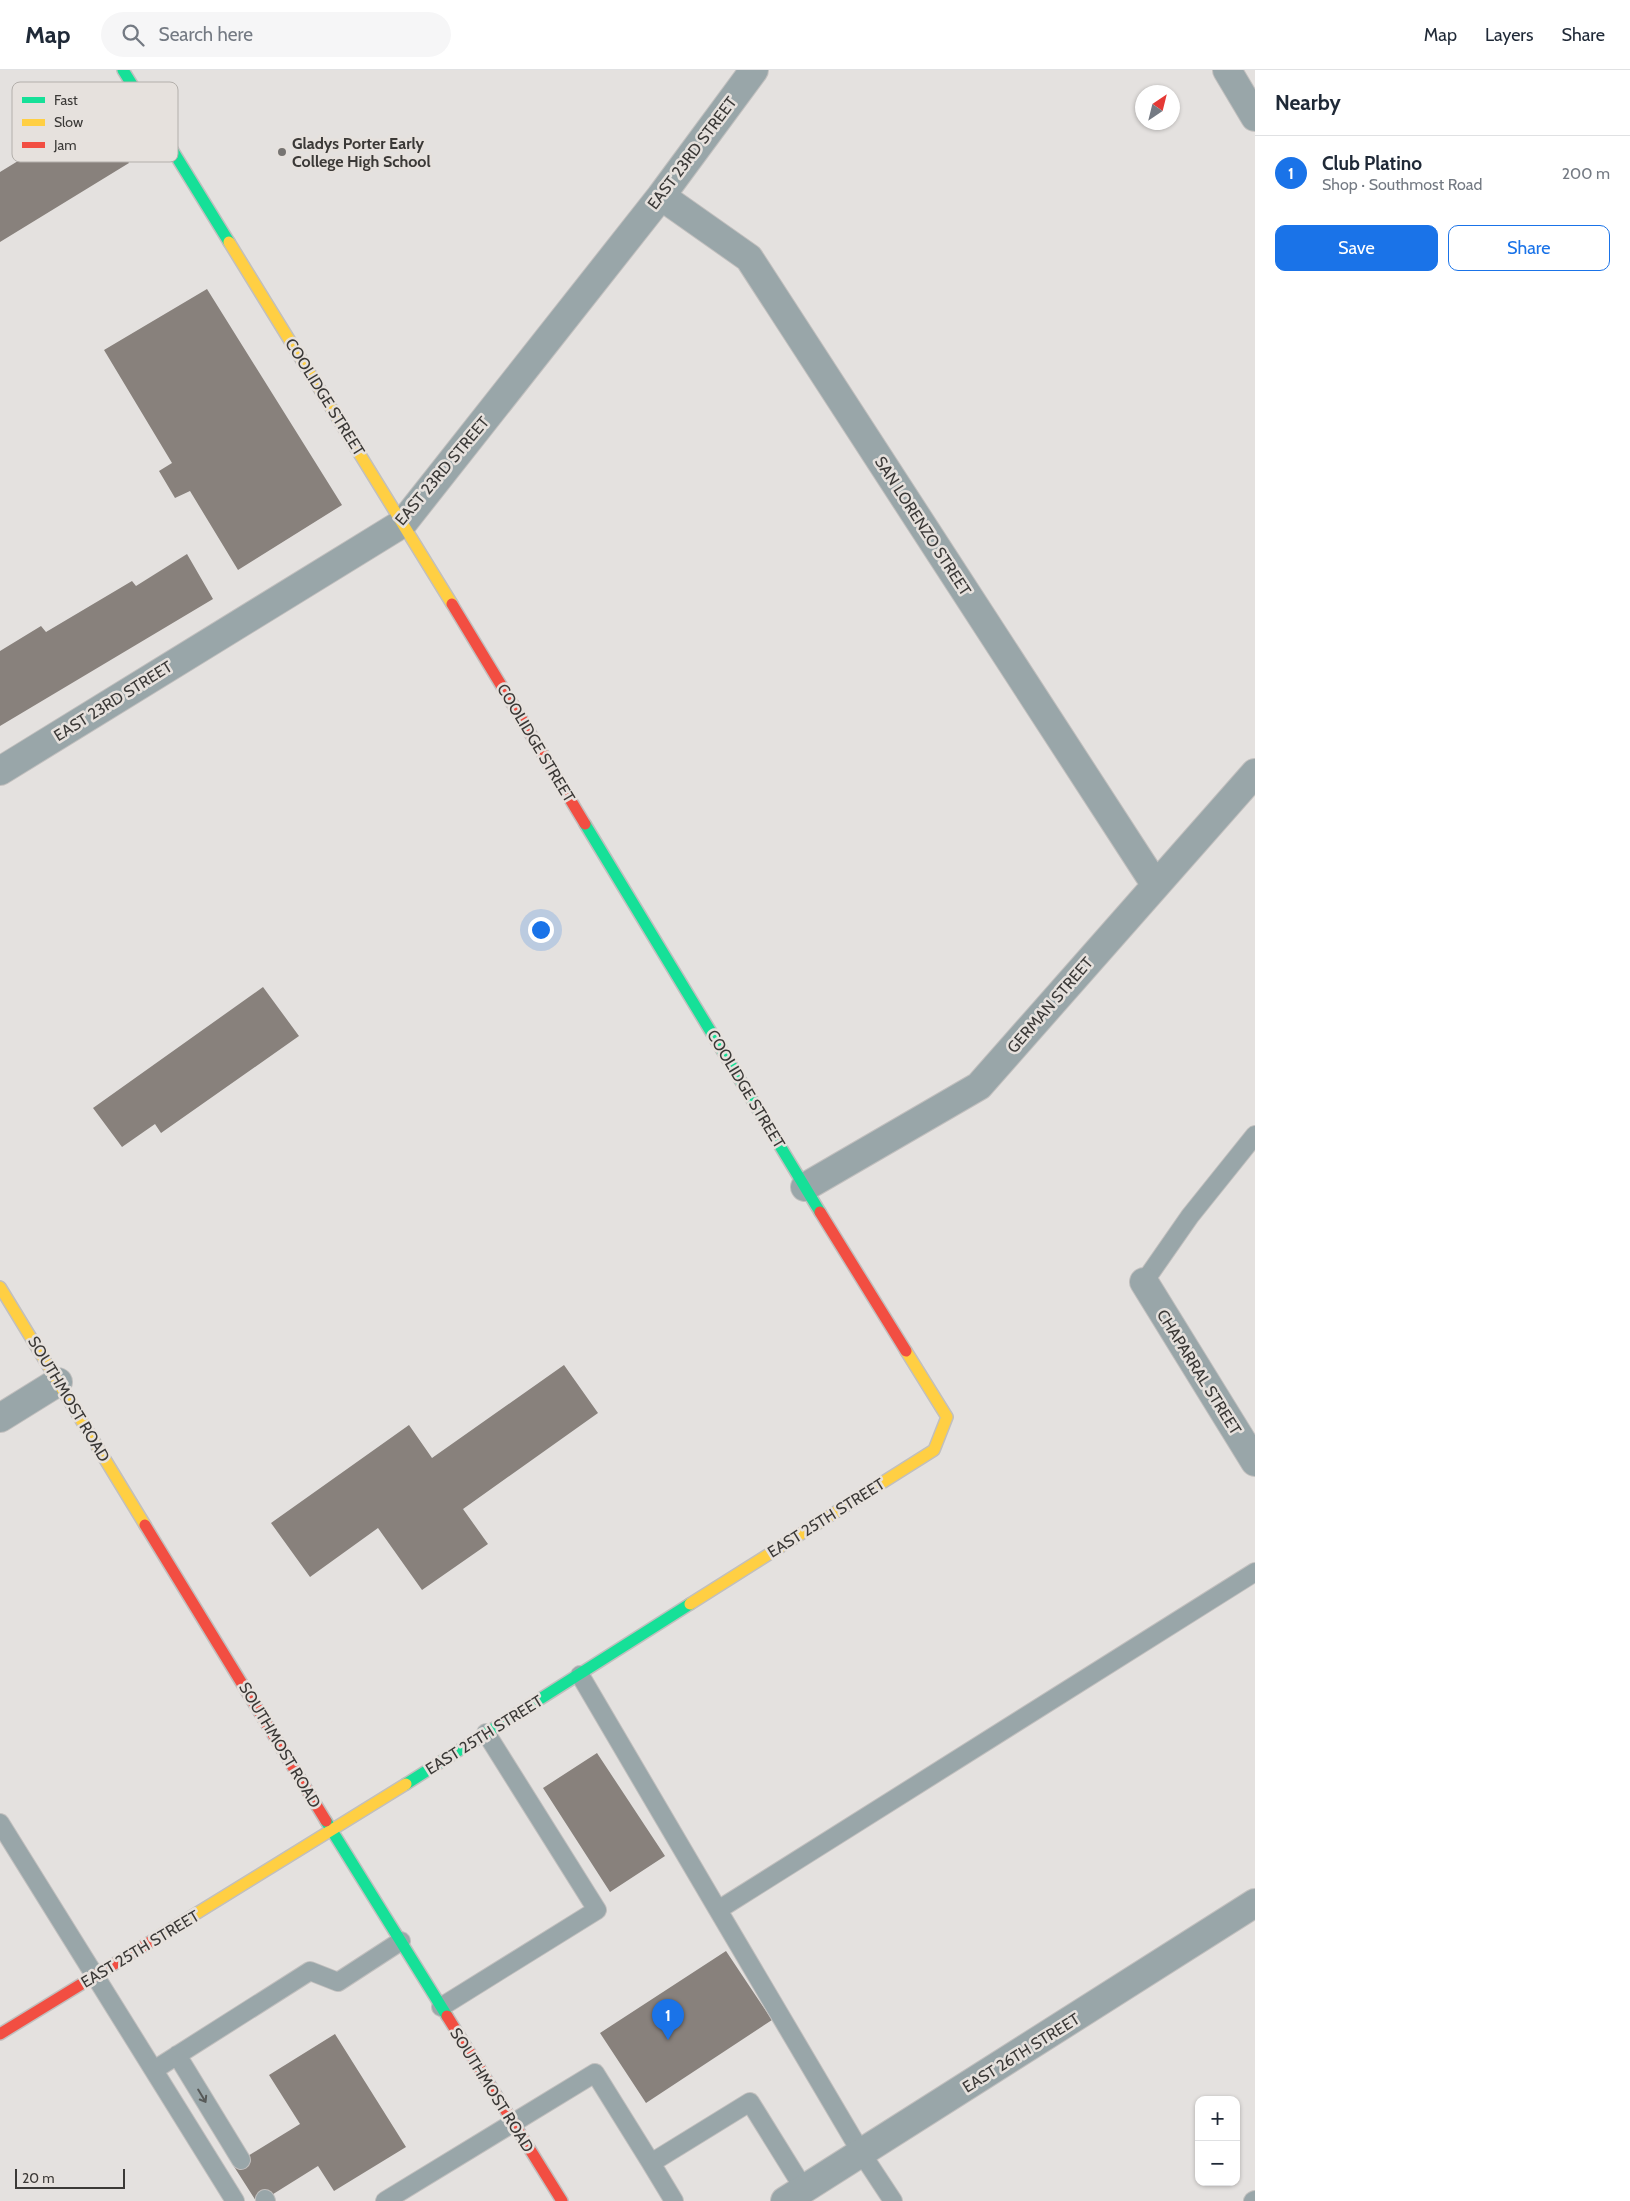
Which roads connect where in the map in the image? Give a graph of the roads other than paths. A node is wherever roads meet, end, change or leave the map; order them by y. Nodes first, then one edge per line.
1 (123, 70) edge
2 (754, 70) edge
3 (1227, 70) edge
4 (130, 82) edge
5 (1255, 117) edge
6 (178, 159) edge
7 (661, 196) junction
8 (403, 523) junction
9 (0, 771) edge
10 (1255, 773) edge
11 (1155, 884) junction
12 (1255, 1135) edge
13 (805, 1187) junction
14 (1144, 1282) joint
15 (0, 1287) edge
16 (58, 1382) junction
17 (947, 1417) joint
18 (0, 1418) edge
19 (1255, 1462) edge
20 (1255, 1572) edge
21 (580, 1674) junction
22 (486, 1733) junction
23 (0, 1823) edge
24 (332, 1831) junction
25 (1255, 1903) edge
26 (718, 1910) junction
27 (401, 1941) junction
28 (96, 1976) junction
29 (441, 2007) junction
30 (0, 2034) edge
31 (177, 2055) junction
32 (154, 2070) junction
33 (513, 2123) junction
34 (862, 2154) junction
35 (241, 2160) dead end
36 (650, 2163) junction
37 (795, 2195) edge
38 (235, 2201) edge
39 (385, 2201) edge
40 (562, 2201) edge
41 (674, 2201) edge
42 (893, 2201) edge

1 - 4 street, COOLIDGE STREET
2 - 7 street, EAST 23RD STREET
3 - 5 street
6 - 8 street, COOLIDGE STREET
7 - 8 street, EAST 23RD STREET
7 - 11 street, SAN LORENZO STREET
8 - 9 street, EAST 23RD STREET
8 - 13 street, COOLIDGE STREET
10 - 11 street, GERMAN STREET
11 - 13 street, GERMAN STREET
12 - 14 lane
13 - 17 street, COOLIDGE STREET
14 - 19 street, CHAPARRAL STREET
15 - 16 street, SOUTHMOST ROAD
16 - 18 street
16 - 24 street, SOUTHMOST ROAD
17 - 21 street, EAST 25TH STREET
20 - 26 lane
21 - 22 street, EAST 25TH STREET
21 - 26 lane
22 - 24 street, EAST 25TH STREET
22 - 29 lane
23 - 28 lane
24 - 27 street, SOUTHMOST ROAD
24 - 28 street, EAST 25TH STREET
25 - 34 street, EAST 26TH STREET
26 - 34 lane
27 - 29 street, SOUTHMOST ROAD
27 - 31 lane
28 - 30 street, EAST 25TH STREET
28 - 32 lane
29 - 33 street, SOUTHMOST ROAD
31 - 32 lane
31 -> 35 lane
32 - 38 lane
33 - 36 lane
33 - 39 lane
33 - 40 street, SOUTHMOST ROAD
34 - 37 street, EAST 26TH STREET
34 - 42 lane
36 - 37 lane
36 - 41 lane

